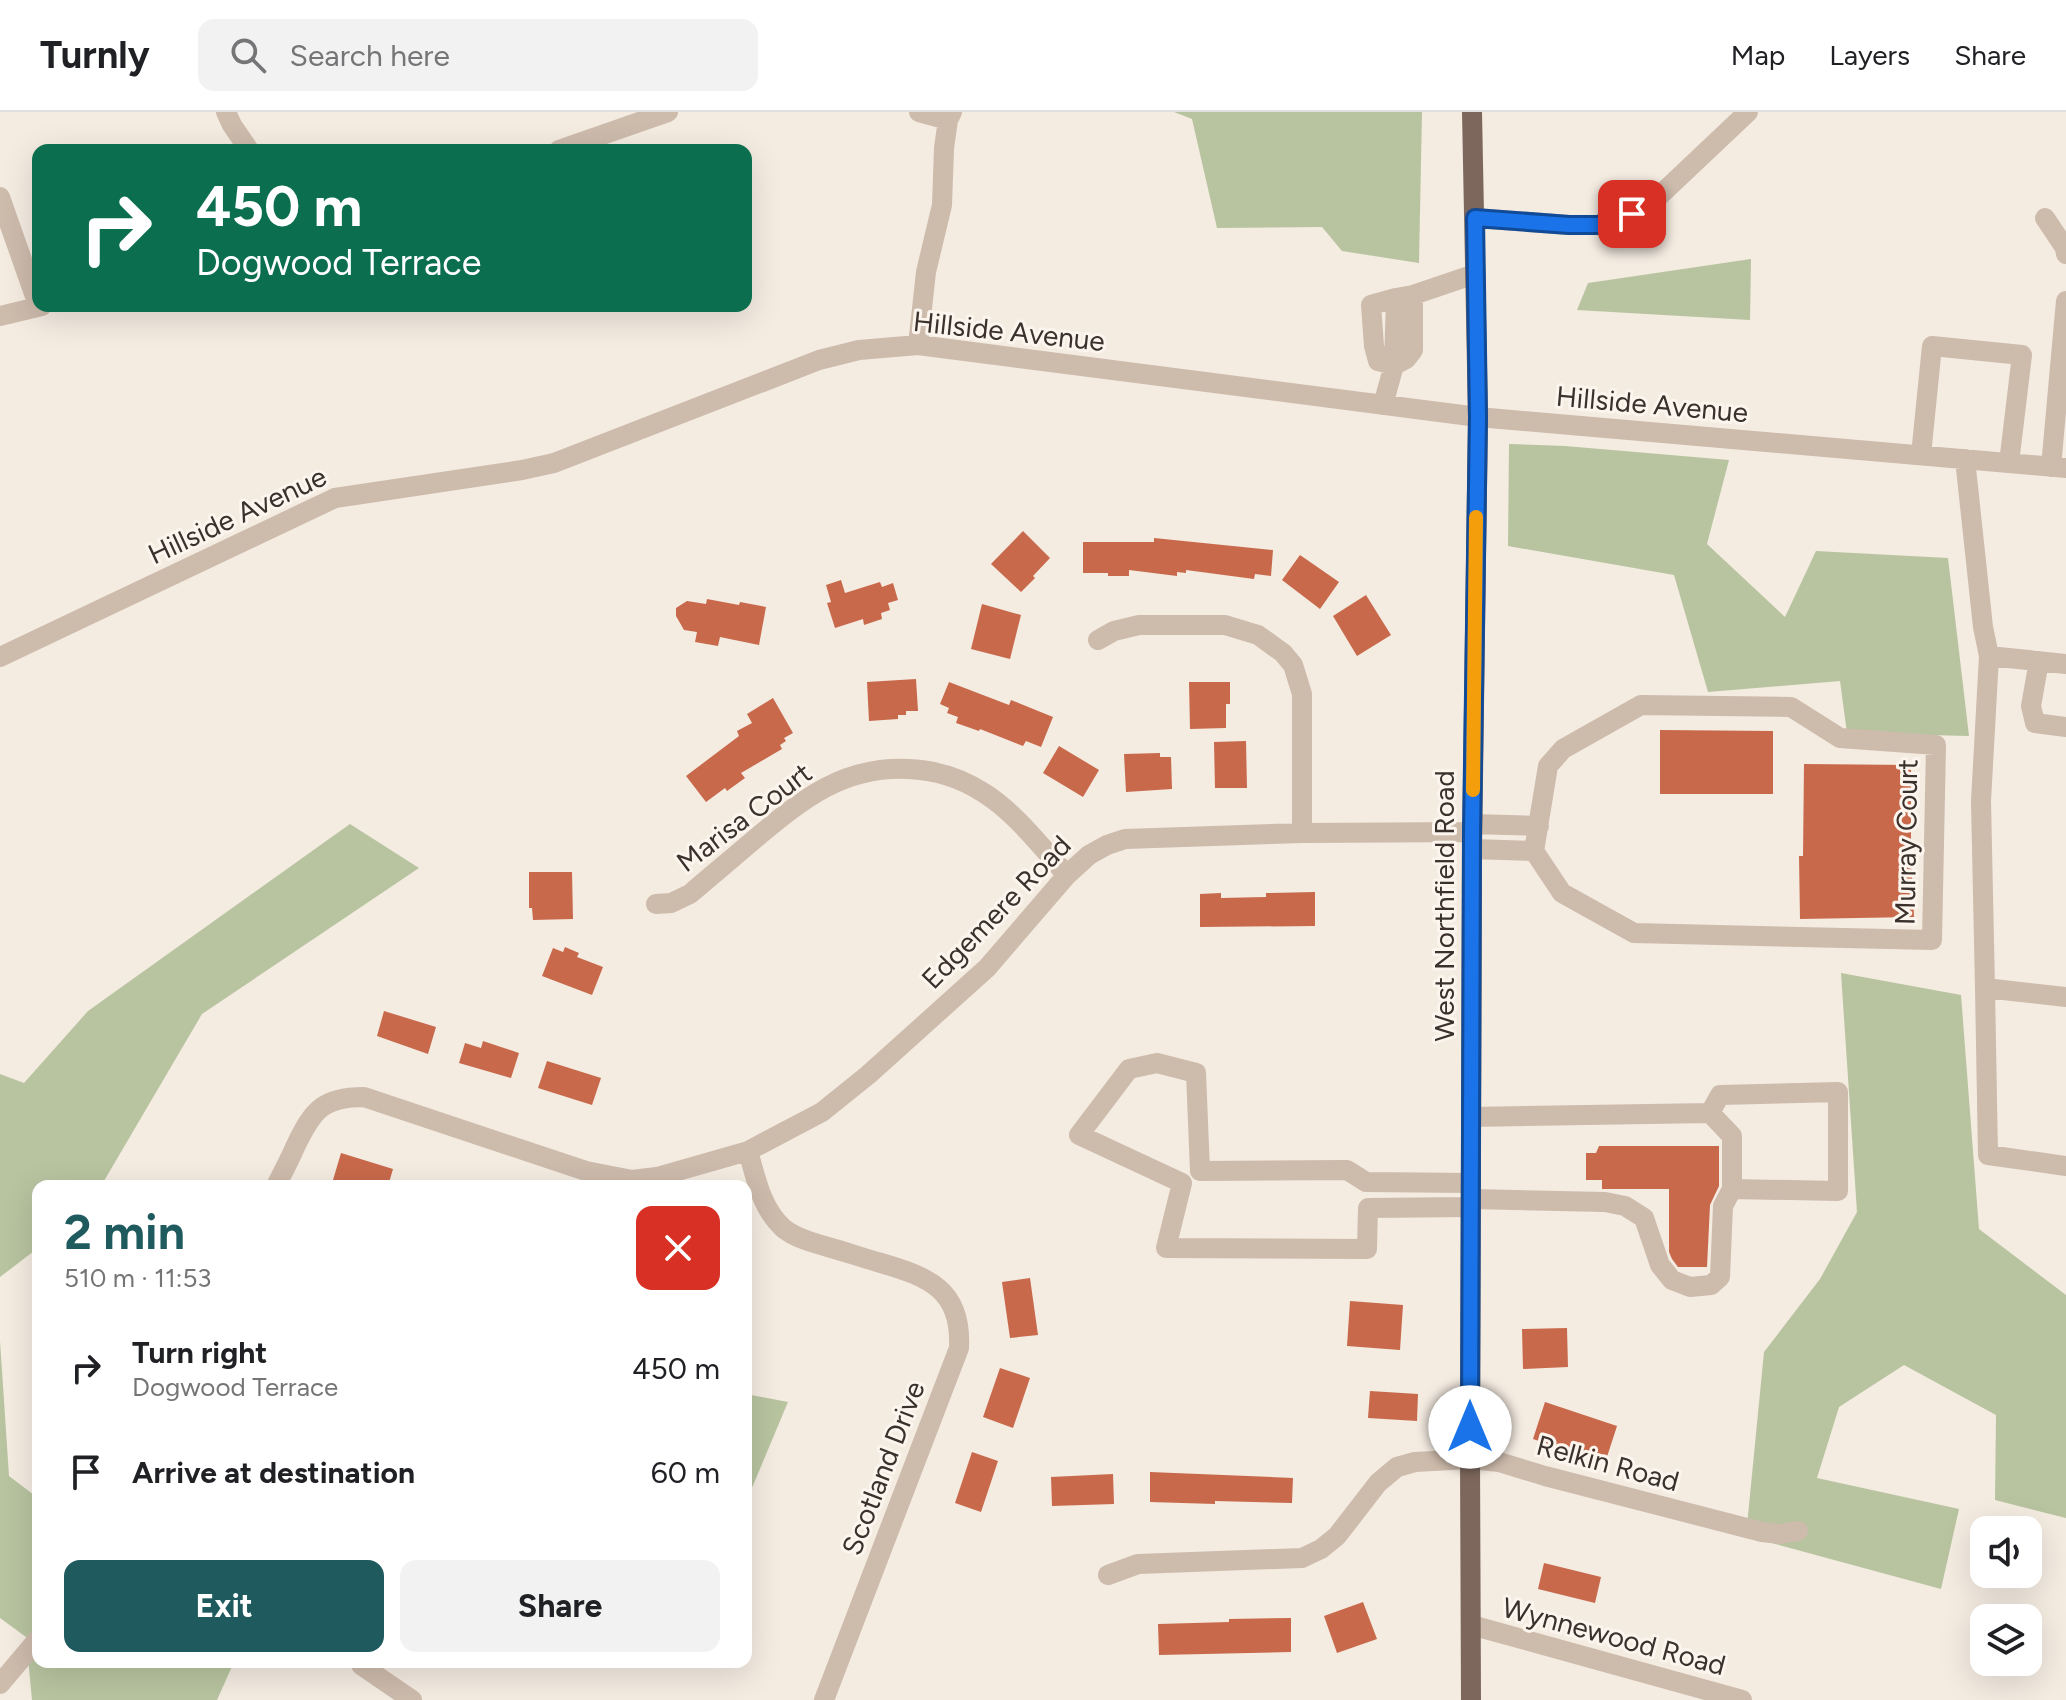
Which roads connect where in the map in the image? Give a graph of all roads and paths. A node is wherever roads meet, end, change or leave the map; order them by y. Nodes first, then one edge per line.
1 (226, 112) edge
2 (668, 112) edge
3 (919, 112) edge
4 (1472, 112) edge
5 (1748, 112) edge
6 (950, 116) edge
7 (245, 144) edge
8 (576, 144) edge
9 (0, 197) edge
10 (1475, 218) junction
11 (2045, 218) dead end
12 (2066, 254) edge
13 (1475, 274) junction
14 (32, 286) edge
15 (2066, 301) edge
16 (32, 308) edge
17 (0, 316) edge
18 (918, 345) junction
19 (1383, 405) junction
20 (1478, 417) junction
21 (1921, 455) junction
22 (1965, 459) junction
23 (2009, 463) junction
24 (2058, 467) edge
25 (1098, 640) dead end
26 (1989, 656) junction
27 (0, 657) edge
28 (2039, 661) junction
29 (2066, 664) edge
30 (2066, 727) edge
31 (1539, 826) junction
32 (1302, 833) junction
33 (1472, 835) junction
34 (1534, 851) junction
35 (1067, 875) junction
36 (656, 904) dead end
37 (1985, 988) junction
38 (2066, 997) edge
39 (1710, 1113) junction
40 (1471, 1117) junction
41 (748, 1151) junction
42 (2066, 1166) edge
43 (279, 1180) edge
44 (620, 1180) edge
45 (644, 1180) edge
46 (1732, 1189) junction
47 (1471, 1196) junction
48 (1470, 1459) junction
49 (1798, 1531) dead end
50 (1108, 1575) dead end
51 (1471, 1625) junction
52 (32, 1646) edge
53 (365, 1668) edge
54 (0, 1684) edge
55 (412, 1700) edge
56 (824, 1700) edge
57 (1471, 1700) edge
58 (1742, 1700) edge

1 - 7 street
2 - 8 street
3 - 6 street
4 - 10 main road, West Northfield Road
5 - 10 street
6 - 18 street
9 - 14 street
10 - 13 main road, West Northfield Road
11 - 12 street
13 - 19 street
13 - 20 main road, West Northfield Road
15 - 24 street
16 - 17 street
18 - 19 street, Hillside Avenue
18 - 27 street, Hillside Avenue
19 - 20 street, Hillside Avenue
20 - 21 street, Hillside Avenue
20 - 33 main road, West Northfield Road
21 - 22 street, Hillside Avenue
21 - 23 street
22 - 23 street, Hillside Avenue
22 - 26 street
23 - 24 street, Hillside Avenue
25 - 32 street
26 - 28 street
26 - 37 street
28 - 29 street
28 - 30 street
31 - 33 street
31 - 34 street
31 - 34 street, Murray Court
32 - 33 street, Edgemere Road
32 - 35 street, Edgemere Road
33 - 34 street
33 - 40 main road, West Northfield Road
35 - 36 street, Marisa Court
35 - 41 street, Edgemere Road
37 - 38 street
37 - 42 street
39 - 40 street
39 - 46 street
39 - 46 street
40 - 47 main road, West Northfield Road
41 - 45 street, Edgemere Road
41 - 56 street, Scotland Drive
43 - 44 street, Edgemere Road
46 - 47 street
47 - 47 street
47 - 48 main road, West Northfield Road
48 - 49 street, Relkin Road
48 - 50 street, Relkin Road
48 - 51 main road, West Northfield Road
51 - 57 main road, West Northfield Road
51 - 58 street, Wynnewood Road
52 - 54 street
53 - 55 street

